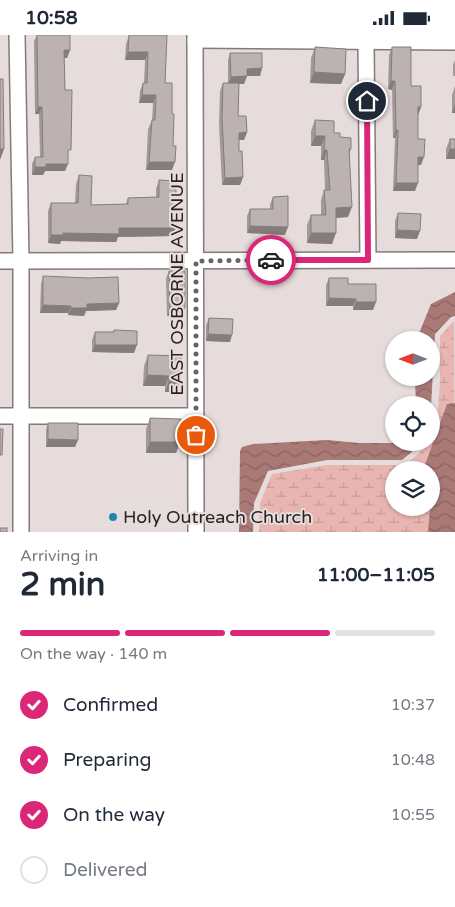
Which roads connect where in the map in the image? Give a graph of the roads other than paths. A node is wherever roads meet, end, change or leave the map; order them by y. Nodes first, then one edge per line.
1 (17, 35) edge
2 (195, 37) edge
3 (321, 38) edge
4 (366, 41) junction
5 (455, 42) edge
6 (368, 260) junction
7 (455, 260) edge
8 (0, 261) edge
9 (21, 261) junction
10 (196, 261) junction
11 (0, 416) edge
12 (20, 416) junction
13 (196, 416) junction
14 (21, 532) edge
15 (196, 532) edge

1 - 9 street
2 - 3 street
2 - 10 street, EAST OSBORNE AVENUE
3 - 4 street
4 - 5 street
4 - 6 street
6 - 7 street
6 - 10 street
8 - 9 street
9 - 10 street
9 - 12 street
10 - 13 street, EAST OSBORNE AVENUE
11 - 12 street
12 - 13 street
12 - 14 street
13 - 15 street, EAST OSBORNE AVENUE

